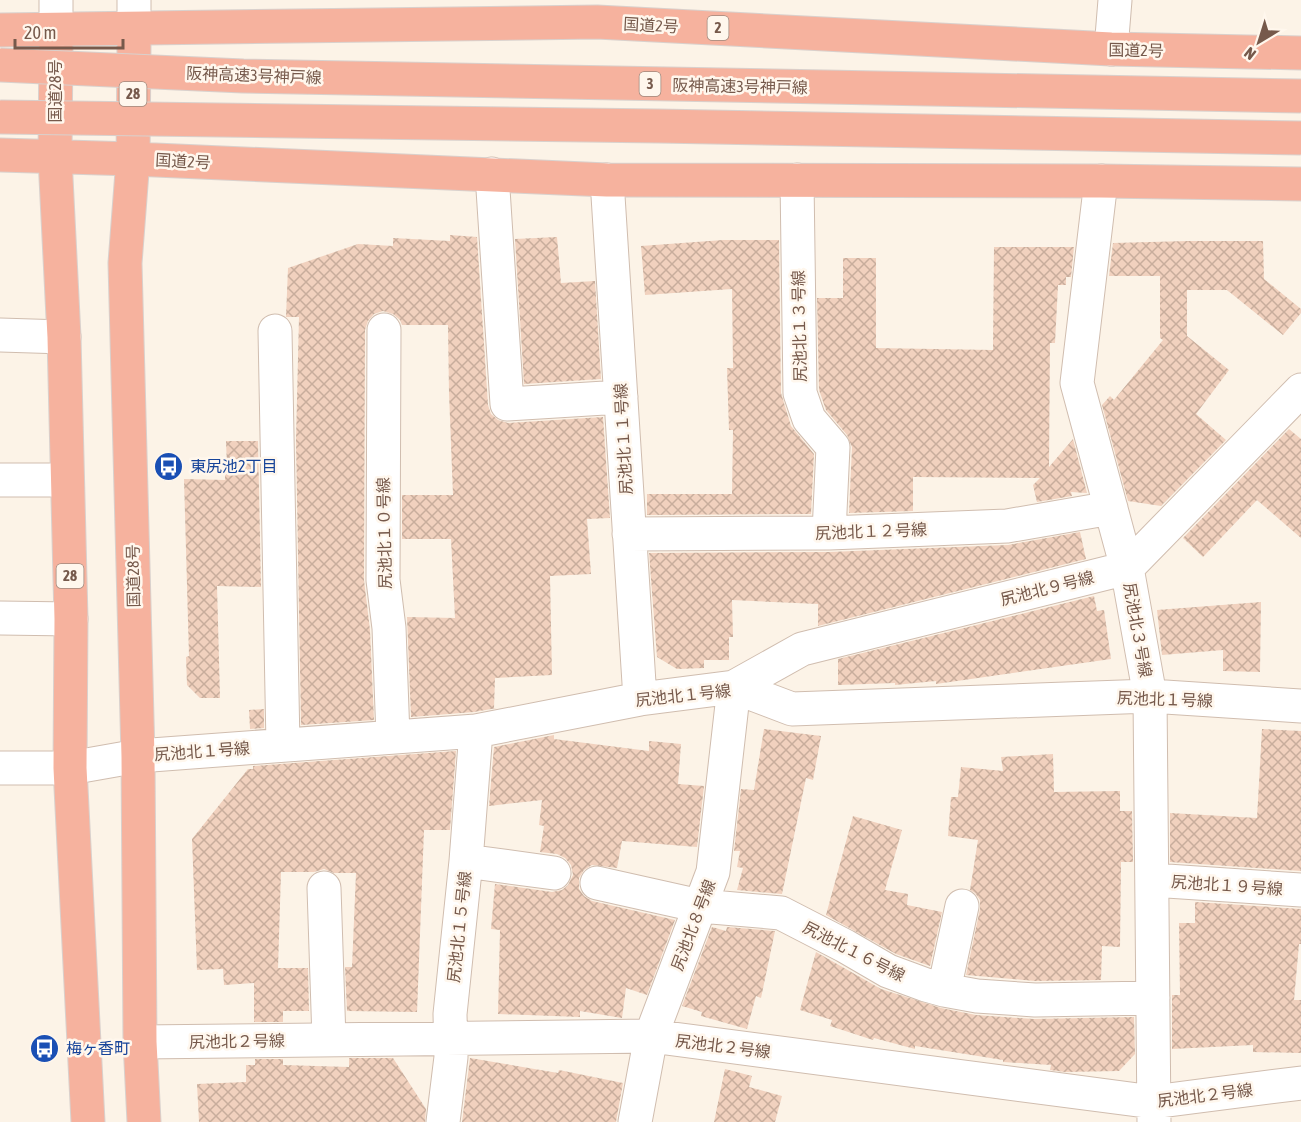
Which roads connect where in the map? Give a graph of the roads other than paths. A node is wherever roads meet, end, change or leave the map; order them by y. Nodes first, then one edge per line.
1 (1115, 0) edge
2 (597, 11) edge
3 (56, 15) edge
4 (134, 15) edge
5 (0, 30) edge
6 (1111, 50) junction
7 (1301, 53) edge
8 (0, 65) edge
9 (1301, 96) edge
10 (0, 117) edge
11 (1301, 138) edge
12 (0, 155) edge
13 (55, 158) junction
14 (133, 159) junction
15 (492, 174) junction
16 (607, 180) junction
17 (797, 180) junction
18 (1101, 181) junction
19 (1301, 184) edge
20 (384, 330) dead end
21 (275, 332) dead end
22 (0, 335) edge
23 (64, 337) junction
24 (1301, 390) edge
25 (621, 397) junction
26 (0, 480) edge
27 (67, 480) junction
28 (1111, 508) junction
29 (829, 533) junction
30 (629, 534) junction
31 (1127, 568) junction
32 (0, 618) edge
33 (71, 619) junction
34 (734, 687) junction
35 (1150, 696) junction
36 (640, 699) junction
37 (1301, 706) edge
38 (476, 731) junction
39 (393, 737) junction
40 (283, 745) junction
41 (138, 756) junction
42 (0, 768) edge
43 (70, 768) junction
44 (466, 861) junction
45 (554, 873) dead end
46 (1152, 880) junction
47 (597, 883) dead end
48 (324, 888) dead end
49 (1301, 890) edge
50 (700, 906) junction
51 (962, 906) dead end
52 (944, 990) junction
53 (1153, 998) junction
54 (651, 1036) junction
55 (450, 1038) junction
56 (329, 1040) junction
57 (140, 1042) junction
58 (1301, 1083) edge
59 (1154, 1112) edge
60 (88, 1122) edge
61 (144, 1122) edge
62 (443, 1122) edge
63 (635, 1122) edge

1 - 6 street
2 - 4 highway, 国道2号 / 2
2 - 6 highway, 国道2号 / 2
3 - 4 highway, 国道2号 / 2
3 - 5 highway, 国道2号 / 2
3 - 13 highway, 国道28号 / 28
4 - 14 highway, 国道28号 / 28
6 - 7 highway, 国道2号 / 2
8 - 9 highway, 阪神高速3号神戸線 / 3, bridge
10 - 11 highway, bridge
12 - 13 highway, 国道2号
13 - 14 highway, 国道2号
13 - 23 highway, 国道28号 / 28
14 - 15 highway, 国道2号
14 - 41 highway, 国道28号 / 28
15 - 16 highway, 国道2号
15 - 25 street
16 - 17 highway, 国道2号
16 - 25 street, 尻池北１１号線
17 - 18 highway, 国道2号
17 - 29 street, 尻池北１３号線
18 - 19 highway, 国道2号
18 - 28 street, 尻池北３号線
20 - 39 street, 尻池北１０号線
21 - 40 street
22 - 23 street
23 - 27 highway, 国道28号 / 28
24 - 31 street
25 - 30 street, 尻池北１１号線
26 - 27 street
27 - 33 highway, 国道28号 / 28
28 - 29 street, 尻池北１２号線
28 - 31 street, 尻池北３号線
29 - 30 street, 尻池北１２号線
30 - 36 street, 尻池北１１号線
31 - 34 street, 尻池北９号線
31 - 35 street, 尻池北３号線
32 - 33 street
33 - 43 highway, 国道28号 / 28
34 - 35 street, 尻池北１号線
34 - 36 street, 尻池北１号線
34 - 50 street, 尻池北８号線
35 - 37 street, 尻池北１号線
35 - 46 street, 尻池北３号線
36 - 38 street, 尻池北１号線
38 - 39 street, 尻池北１号線
38 - 44 street, 尻池北１５号線
39 - 40 street, 尻池北１号線
40 - 41 street, 尻池北１号線
41 - 43 street, 尻池北１号線
41 - 57 highway, 国道28号 / 28
42 - 43 street, 尻池北１号線
43 - 60 highway, 国道28号 / 28
44 - 45 street
44 - 55 street, 尻池北１５号線
46 - 49 street, 尻池北１９号線
46 - 53 street, 尻池北３号線
47 - 50 street, 尻池北１６号線
48 - 56 street
50 - 52 street, 尻池北１６号線
50 - 54 street, 尻池北８号線
51 - 52 street
52 - 53 street, 尻池北１６号線
53 - 59 street, 尻池北３号線
54 - 55 street, 尻池北２号線
54 - 59 street, 尻池北２号線
54 - 63 street, 尻池北８号線
55 - 56 street, 尻池北２号線
55 - 62 street, 尻池北１５号線
56 - 57 street, 尻池北２号線
57 - 61 highway, 国道28号 / 28
58 - 59 street, 尻池北２号線

